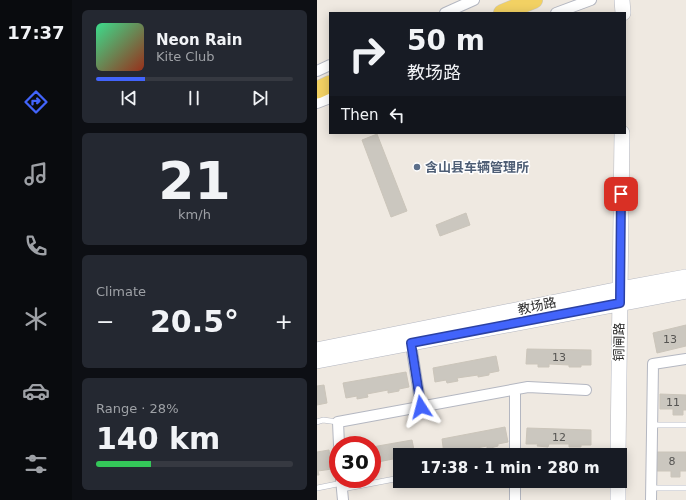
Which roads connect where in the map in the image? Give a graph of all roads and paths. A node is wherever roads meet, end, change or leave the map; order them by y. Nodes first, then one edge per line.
1 (474, 0) edge
2 (534, 0) edge
3 (591, 0) edge
4 (622, 0) edge
5 (447, 12) edge
6 (504, 12) edge
7 (560, 12) edge
8 (623, 12) edge
9 (329, 65) edge
10 (317, 71) edge
11 (329, 84) edge
12 (317, 90) edge
13 (329, 98) edge
14 (317, 103) edge
15 (622, 134) edge
16 (686, 277) edge
17 (686, 291) edge
18 (620, 296) junction
19 (410, 338) junction
20 (317, 350) edge
21 (686, 358) edge
22 (317, 360) edge
23 (515, 390) junction
24 (586, 390) dead end
25 (421, 407) junction
26 (317, 422) edge
27 (338, 422) junction
28 (651, 425) junction
29 (686, 425) edge
30 (339, 436) edge
31 (515, 448) edge
32 (618, 448) edge
33 (393, 479) edge
34 (381, 480) edge
35 (329, 486) edge
36 (317, 488) edge
37 (342, 488) edge
38 (515, 488) edge
39 (618, 488) edge
40 (651, 488) junction
41 (686, 488) edge
42 (343, 500) edge
43 (515, 500) edge
44 (618, 500) edge
45 (651, 500) edge

1 - 5 street
2 - 6 main road
3 - 7 street
4 - 8 main road
9 - 10 street
11 - 12 main road
13 - 14 street
15 - 18 main road, 铜闸路
16 - 18 main road, 教场路
17 - 18 main road, 教场路
18 - 19 main road, 教场路
18 - 32 main road, 铜闸路
19 - 20 main road, 教场路
19 - 22 main road, 教场路
19 - 25 street
21 - 28 street
23 - 24 street
23 - 25 street
23 - 31 street
25 - 27 street
26 - 27 lane
27 - 30 street
28 - 29 lane
28 - 40 street
33 - 34 lane
35 - 36 lane
37 - 42 street
38 - 43 street
39 - 44 main road
40 - 41 lane
40 - 45 street

